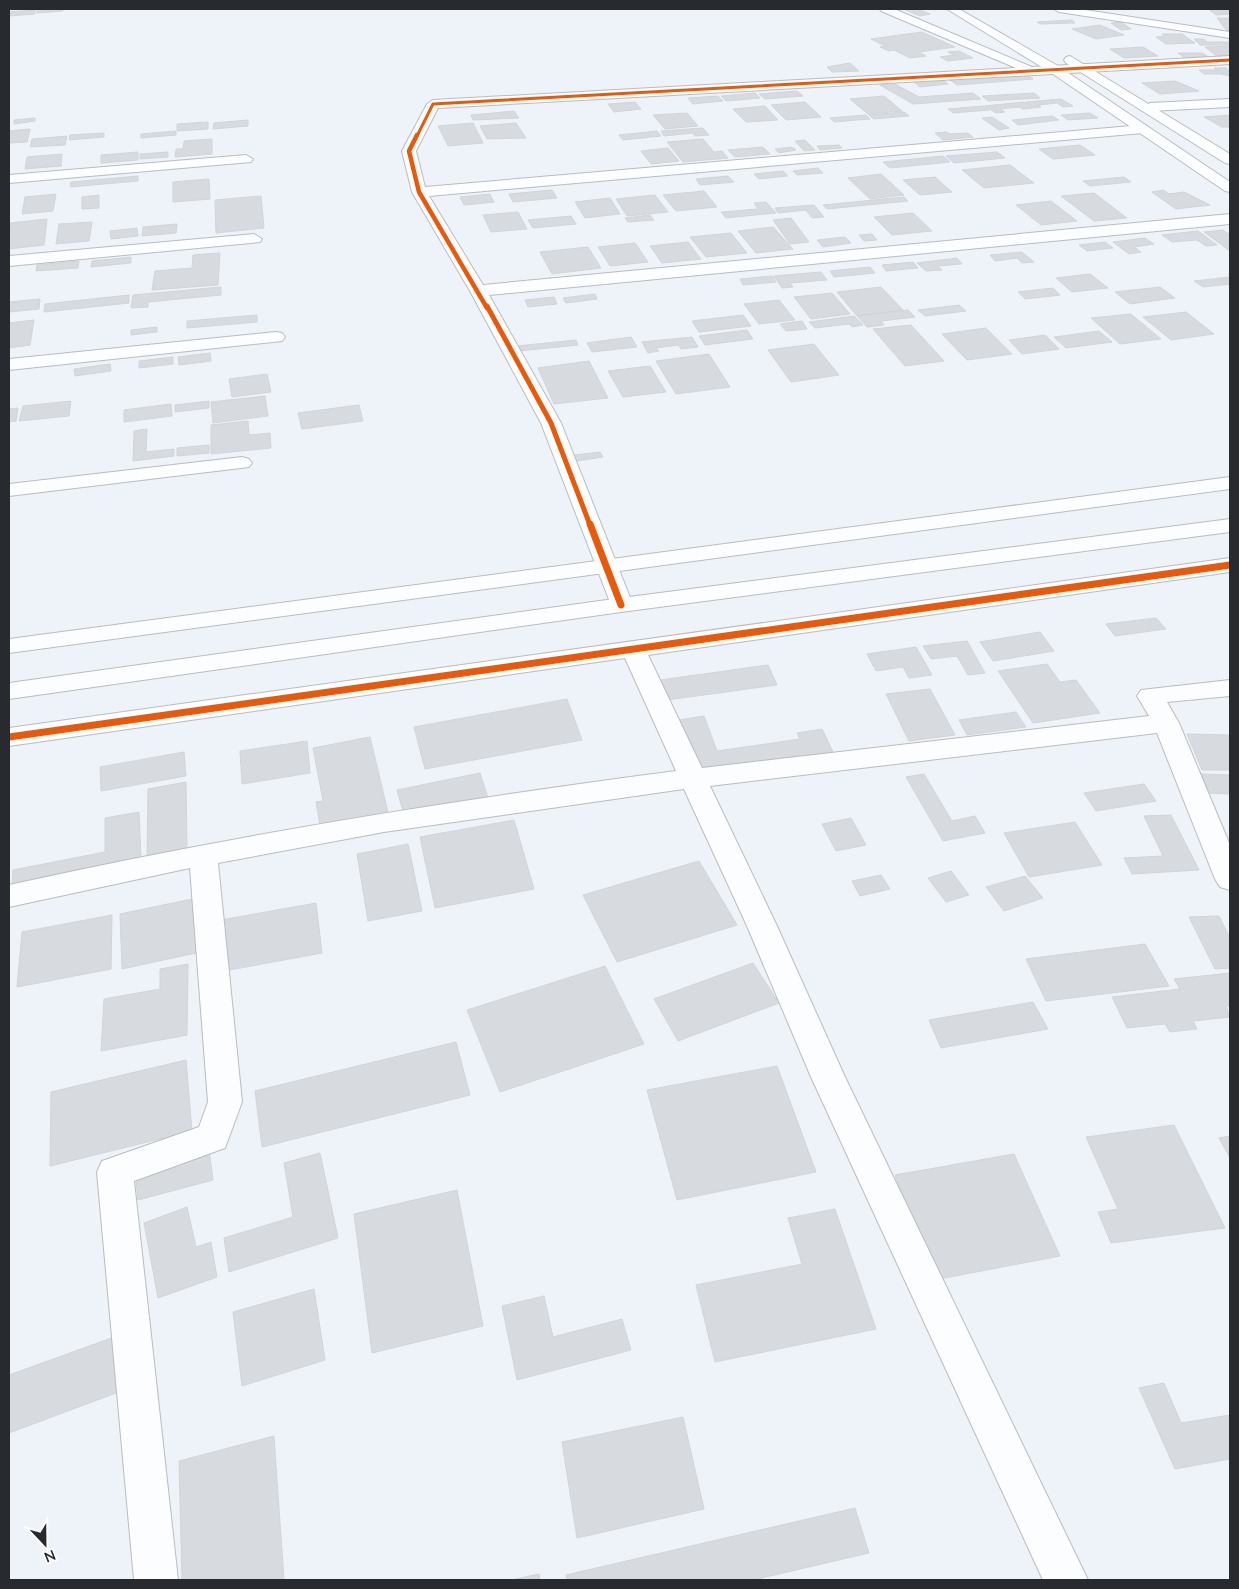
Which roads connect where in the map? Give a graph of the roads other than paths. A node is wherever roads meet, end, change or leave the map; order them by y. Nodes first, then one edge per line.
1 (885, 9) edge
2 (952, 9) edge
3 (1059, 9) edge
4 (1230, 35) edge
5 (1059, 53) dead end
6 (1230, 60) edge
7 (1084, 68) junction
8 (1054, 69) junction
9 (1033, 70) junction
10 (1230, 103) edge
11 (1150, 107) junction
12 (1143, 129) junction
13 (246, 159) dead end
14 (1230, 160) edge
15 (9, 179) edge
16 (1230, 188) edge
17 (419, 192) junction
18 (1230, 219) edge
19 (254, 239) dead end
20 (9, 261) edge
21 (478, 291) junction
22 (276, 337) dead end
23 (9, 365) edge
24 (242, 463) dead end
25 (1230, 483) edge
26 (9, 490) edge
27 (1230, 526) edge
28 (1230, 565) edge
29 (605, 566) junction
30 (621, 605) junction
31 (9, 646) edge
32 (633, 649) junction
33 (1230, 688) edge
34 (9, 691) edge
35 (1166, 723) junction
36 (9, 737) edge
37 (692, 779) junction
38 (203, 854) junction
39 (1230, 879) edge
40 (9, 903) edge
41 (156, 1580) edge
42 (1066, 1580) edge

1 - 9 street
2 - 8 street
3 - 4 street
5 - 7 street
6 - 7 street
7 - 8 street
7 - 11 street
8 - 9 street
8 - 12 street
9 - 17 street
10 - 11 street
11 - 14 street
12 - 16 street
12 - 17 street
13 - 15 street
17 - 21 street
18 - 21 street
19 - 20 street
21 - 29 street
22 - 23 street
24 - 26 street
25 - 29 street
27 - 30 street
28 - 32 street
29 - 30 street
29 - 31 street
30 - 34 street
32 - 36 street
32 - 37 street
33 - 35 street
35 - 37 street
35 - 39 street
37 - 38 street
37 - 42 street
38 - 40 street
38 - 41 street

